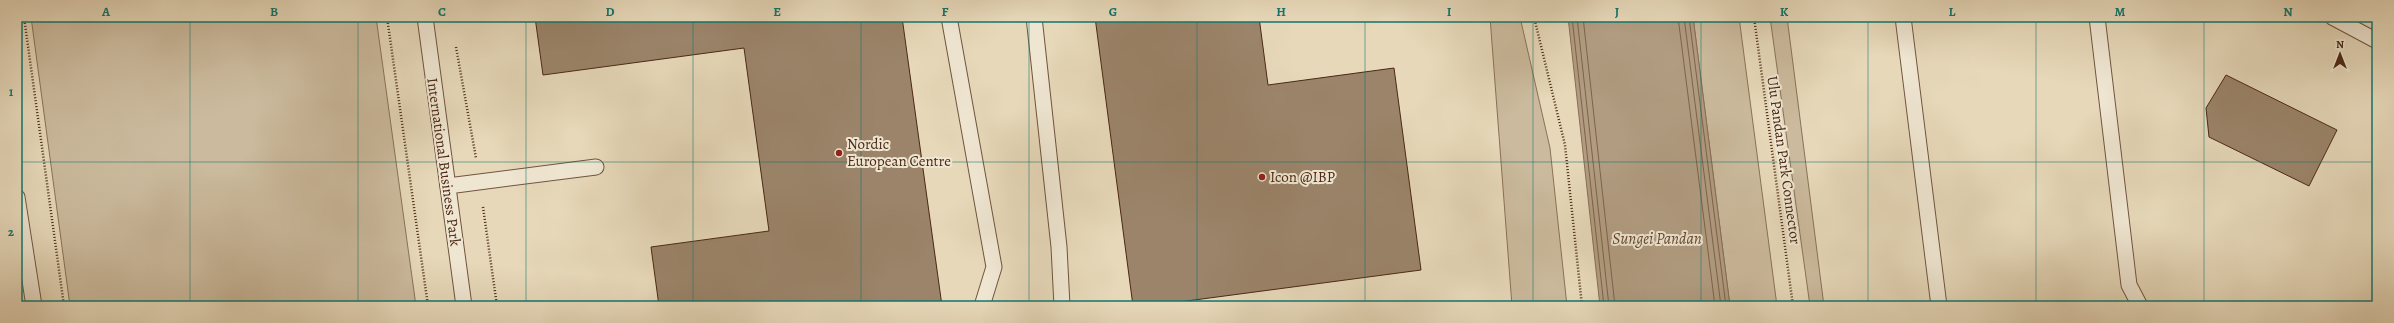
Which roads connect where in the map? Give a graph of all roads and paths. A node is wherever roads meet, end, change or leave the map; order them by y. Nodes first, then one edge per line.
1 (24, 17) edge
2 (387, 17) edge
3 (425, 17) edge
4 (949, 17) edge
5 (1034, 17) edge
6 (1534, 17) edge
7 (1754, 17) edge
8 (1903, 17) edge
9 (2097, 17) edge
10 (2332, 17) edge
11 (2377, 41) edge
12 (596, 167) dead end
13 (448, 186) junction
14 (17, 197) edge
15 (34, 306) edge
16 (64, 306) edge
17 (428, 306) edge
18 (464, 306) edge
19 (982, 306) edge
20 (1062, 306) edge
21 (1582, 306) edge
22 (1793, 306) edge
23 (1938, 306) edge
24 (2140, 306) edge

1 - 16 path
2 - 17 path
3 - 13 lane, International Business Park
4 - 19 lane
5 - 20 lane
6 - 21 path
7 - 22 path, Ulu Pandan Park Connector
8 - 23 lane
9 - 24 lane
10 - 11 lane
12 - 13 lane
13 - 18 lane, International Business Park
14 - 15 lane

